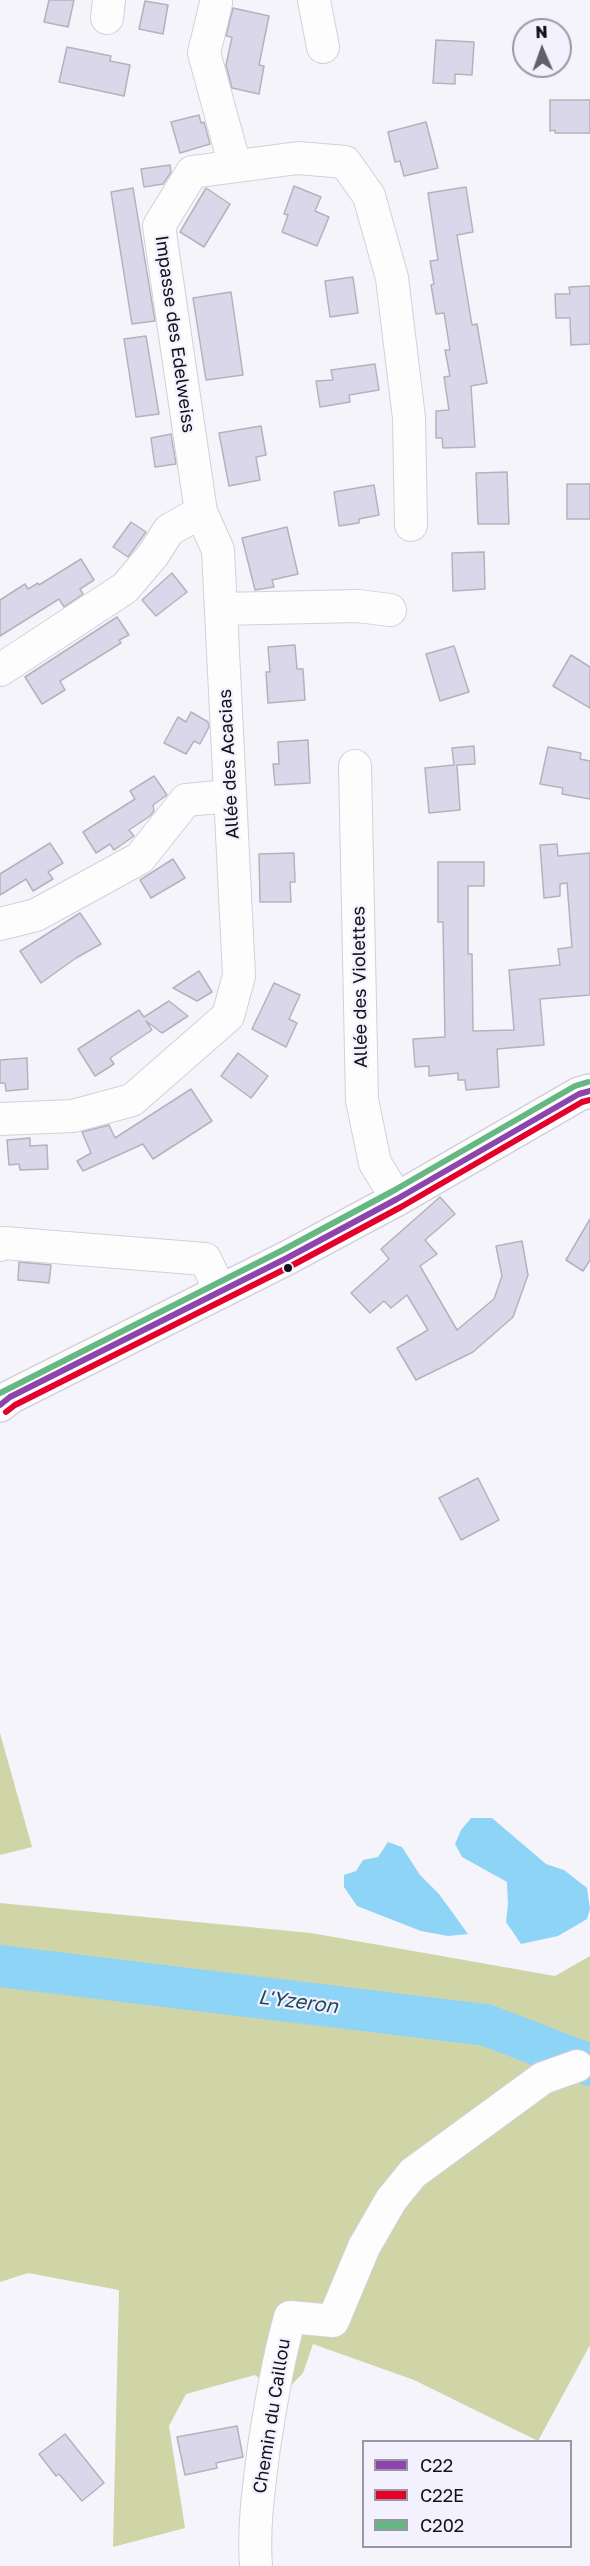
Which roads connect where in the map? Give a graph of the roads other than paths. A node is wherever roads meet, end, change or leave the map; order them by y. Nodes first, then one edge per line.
1 (314, 0) edge
2 (216, 3) dead end
3 (323, 47) dead end
4 (235, 166) junction
5 (201, 512) junction
6 (411, 525) dead end
7 (221, 609) junction
8 (390, 610) dead end
9 (0, 670) edge
10 (355, 766) dead end
11 (231, 796) junction
12 (0, 924) edge
13 (590, 1091) edge
14 (0, 1119) edge
15 (397, 1199) junction
16 (0, 1245) edge
17 (221, 1292) junction
18 (3, 1400) edge
19 (577, 2066) dead end
20 (256, 2566) edge

1 - 3 street
2 - 4 street
4 - 5 street, Impasse des Edelweiss
4 - 6 street, Impasse des Edelweiss
5 - 7 street, Allée des Acacias
5 - 9 street
7 - 8 street
7 - 11 street, Allée des Acacias
10 - 15 street, Allée des Violettes
11 - 12 street
11 - 14 street, Allée des Acacias
13 - 15 main road
15 - 17 main road
16 - 17 street
17 - 18 main road
19 - 20 street, Chemin du Caillou

